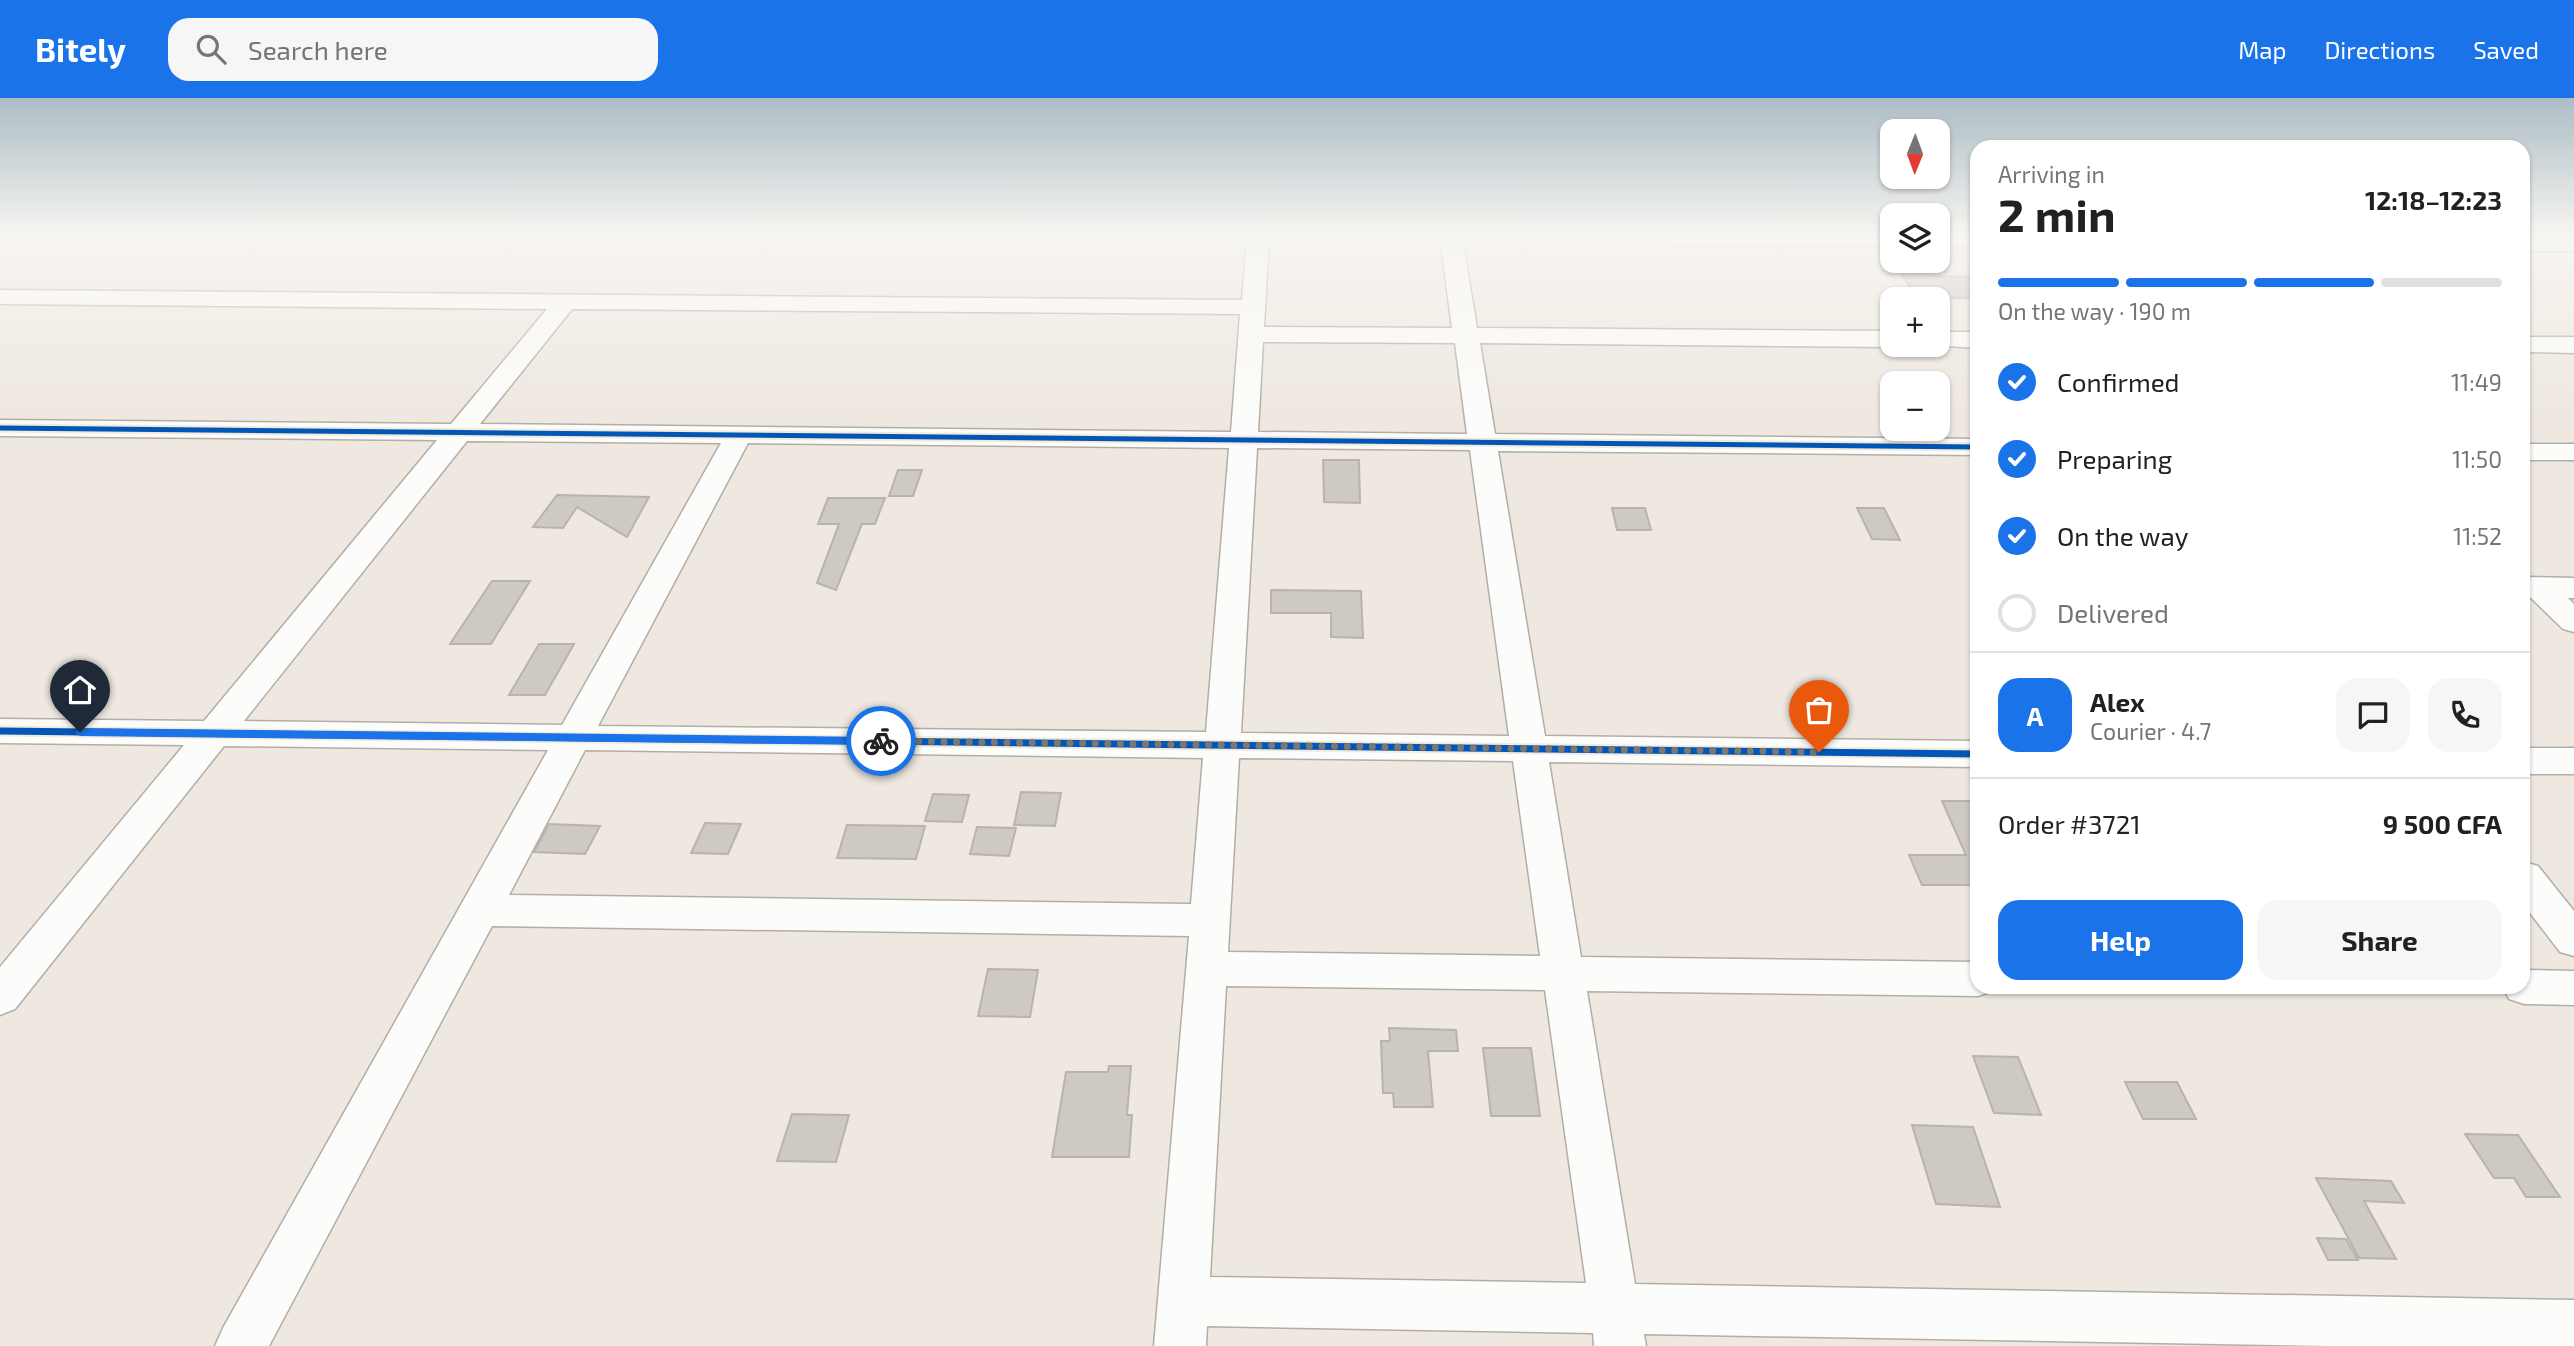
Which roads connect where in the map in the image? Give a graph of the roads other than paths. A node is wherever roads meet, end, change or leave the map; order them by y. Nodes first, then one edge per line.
1 (1255, 295) edge
2 (1460, 295) edge
3 (0, 297) edge
4 (565, 302) junction
5 (1253, 321) junction
6 (1466, 336) junction
7 (1880, 340) edge
8 (1950, 340) edge
9 (1970, 340) edge
10 (2530, 345) edge
11 (2574, 345) edge
12 (0, 428) edge
13 (459, 432) junction
14 (739, 435) junction
15 (1244, 440) junction
16 (1482, 442) junction
17 (1970, 447) edge
18 (2530, 452) edge
19 (2574, 452) edge
20 (2531, 588) edge
21 (2574, 588) edge
22 (2574, 622) edge
23 (0, 731) edge
24 (214, 733) junction
25 (573, 738) junction
26 (1222, 745) junction
27 (1529, 749) junction
28 (1970, 754) edge
29 (2530, 761) edge
30 (2574, 761) edge
31 (2530, 885) edge
32 (479, 910) junction
33 (1210, 920) junction
34 (2574, 940) edge
35 (1207, 969) junction
36 (1563, 974) junction
37 (1970, 979) edge
38 (2530, 987) edge
39 (2574, 988) edge
40 (0, 997) edge
41 (1181, 1323) edge
42 (2574, 1325) edge
43 (1617, 1327) edge
44 (241, 1346) edge

1 - 5 street
2 - 6 street
3 - 4 street
4 - 5 street
4 - 13 street
5 - 6 street
5 - 15 street
6 - 7 street
6 - 16 street
8 - 9 street
10 - 11 street
12 - 13 street
13 - 14 street
13 - 24 street
14 - 15 street
14 - 25 street
15 - 16 street
15 - 26 street
16 - 17 street
16 - 27 street
18 - 19 street
20 - 21 street
20 - 22 street
23 - 24 street
24 - 25 street
24 - 40 street
25 - 26 street
25 - 32 street
26 - 27 street
26 - 33 street
27 - 28 street
27 - 36 street
29 - 30 street
31 - 34 street
32 - 33 street
32 - 44 street
33 - 35 street
35 - 36 street
35 - 41 street
36 - 37 street
36 - 43 street
38 - 39 street
41 - 43 street
42 - 43 street

